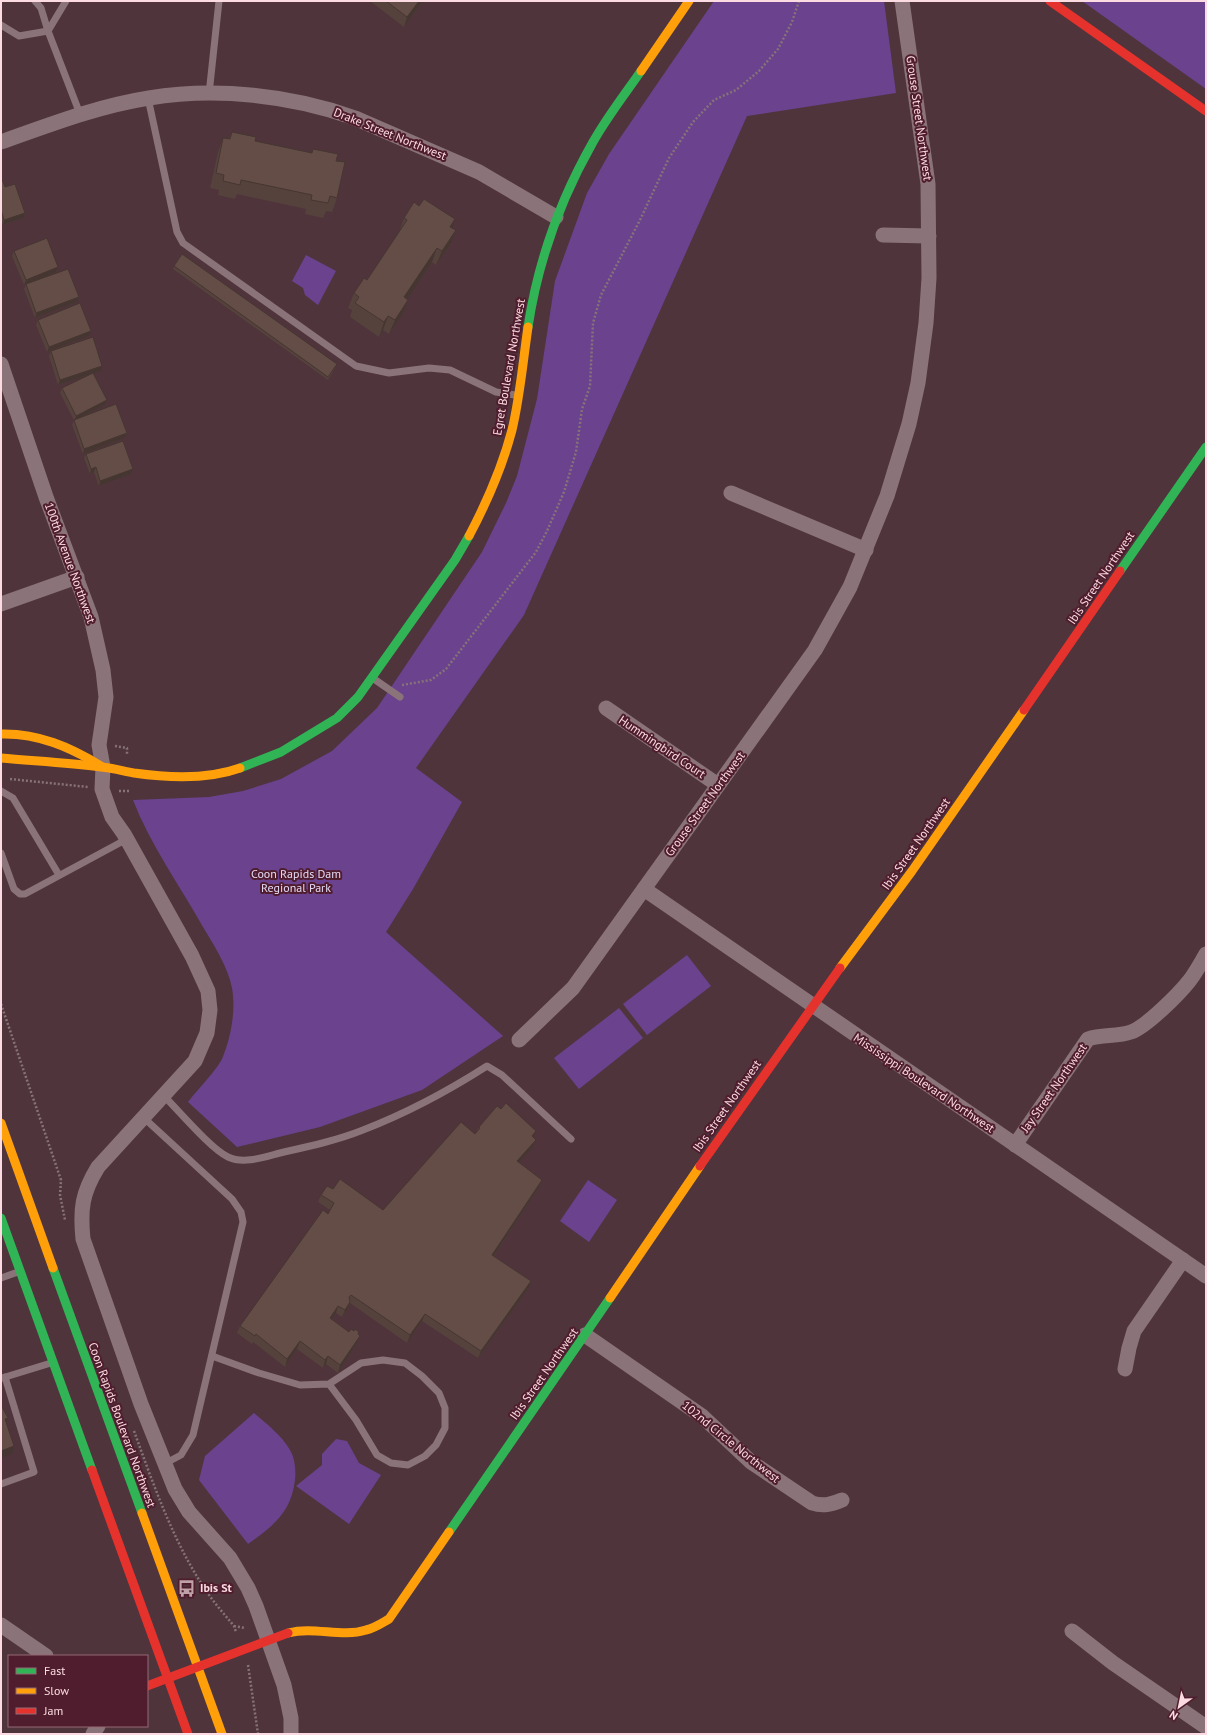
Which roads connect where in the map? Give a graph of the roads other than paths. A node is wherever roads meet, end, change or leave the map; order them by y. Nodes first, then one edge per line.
1 (36, 1) edge
2 (66, 1) edge
3 (219, 1) edge
4 (689, 1) edge
5 (902, 1) edge
6 (1050, 1) edge
7 (1, 25) edge
8 (48, 31) junction
9 (209, 94) junction
10 (148, 98) junction
11 (1206, 111) edge
12 (80, 114) junction
13 (1, 142) edge
14 (556, 217) junction
15 (884, 235) dead end
16 (929, 236) junction
17 (1, 364) edge
18 (518, 396) junction
19 (1206, 447) edge
20 (731, 493) dead end
21 (866, 550) junction
22 (77, 577) junction
23 (1, 604) edge
24 (372, 678) junction
25 (400, 697) dead end
26 (606, 708) dead end
27 (1, 734) edge
28 (1, 758) edge
29 (103, 767) junction
30 (718, 785) junction
31 (1, 791) edge
32 (127, 839) junction
33 (1, 853) edge
34 (59, 875) junction
35 (644, 889) junction
36 (1206, 954) edge
37 (812, 1006) junction
38 (519, 1040) dead end
39 (164, 1096) junction
40 (144, 1118) junction
41 (1, 1123) edge
42 (571, 1140) dead end
43 (1015, 1145) junction
44 (1, 1218) edge
45 (1183, 1260) junction
46 (20, 1271) junction
47 (1206, 1276) edge
48 (1, 1278) edge
49 (585, 1335) junction
50 (212, 1356) junction
51 (53, 1363) junction
52 (1126, 1369) dead end
53 (3, 1377) edge
54 (329, 1384) junction
55 (164, 1464) junction
56 (1, 1484) edge
57 (842, 1500) dead end
58 (1, 1625) edge
59 (1072, 1631) dead end
60 (267, 1640) junction
61 (45, 1655) edge
62 (197, 1666) junction
63 (167, 1678) junction
64 (148, 1686) edge
65 (1206, 1727) edge
66 (188, 1734) edge
67 (222, 1734) edge
68 (291, 1734) edge

1 - 8 lane
2 - 8 lane
3 - 9 lane
4 - 14 street, Egret Boulevard Northwest
5 - 16 street, Grouse Street Northwest
6 - 11 street
7 - 8 lane
8 - 12 lane
9 - 10 street, Drake Street Northwest
9 - 14 street, Drake Street Northwest
10 - 12 street, Drake Street Northwest
10 - 18 lane
12 - 13 street, Drake Street Northwest
14 - 18 street, Egret Boulevard Northwest
15 - 16 street
16 - 21 street, Grouse Street Northwest
17 - 22 street, 100th Avenue Northwest
18 - 24 street, Egret Boulevard Northwest
19 - 37 street, Ibis Street Northwest
20 - 21 street
21 - 30 street, Grouse Street Northwest
22 - 23 street
22 - 29 street, 100th Avenue Northwest
24 - 25 lane
24 - 29 street, Egret Boulevard Northwest
26 - 30 street, Hummingbird Court
27 - 29 street, Egret Boulevard Northwest
28 - 29 street, Egret Boulevard Northwest
29 - 32 street, 100th Avenue Northwest
30 - 35 street, Grouse Street Northwest
31 - 34 lane
32 - 34 lane
32 - 39 street, 100th Avenue Northwest
33 - 34 lane
35 - 37 street, Mississippi Boulevard Northwest
35 - 38 street, Grouse Street Northwest
36 - 43 street, Jay Street Northwest
37 - 43 street, Mississippi Boulevard Northwest
37 - 49 street, Ibis Street Northwest
39 - 40 street, 100th Avenue Northwest
39 - 42 lane
40 - 50 lane
40 - 55 street, 100th Avenue Northwest
41 - 62 street, Coon Rapids Boulevard Northwest
43 - 45 street, Mississippi Boulevard Northwest
44 - 46 street
45 - 47 street, Mississippi Boulevard Northwest
45 - 52 street
46 - 48 lane
46 - 51 street
49 - 57 street, 102nd Circle Northwest
49 - 60 street, Ibis Street Northwest
50 - 54 lane
50 - 55 lane
51 - 53 lane
51 - 63 street
53 - 56 lane
54 - 54 lane
55 - 60 street, 100th Avenue Northwest
58 - 61 street
59 - 65 street
60 - 62 street, Ibis Street Northwest
60 - 68 street, 100th Avenue Northwest
62 - 63 street, Ibis Street Northwest
62 - 67 street, Coon Rapids Boulevard Northwest
63 - 64 street, Ibis Street Northwest
63 - 66 street

